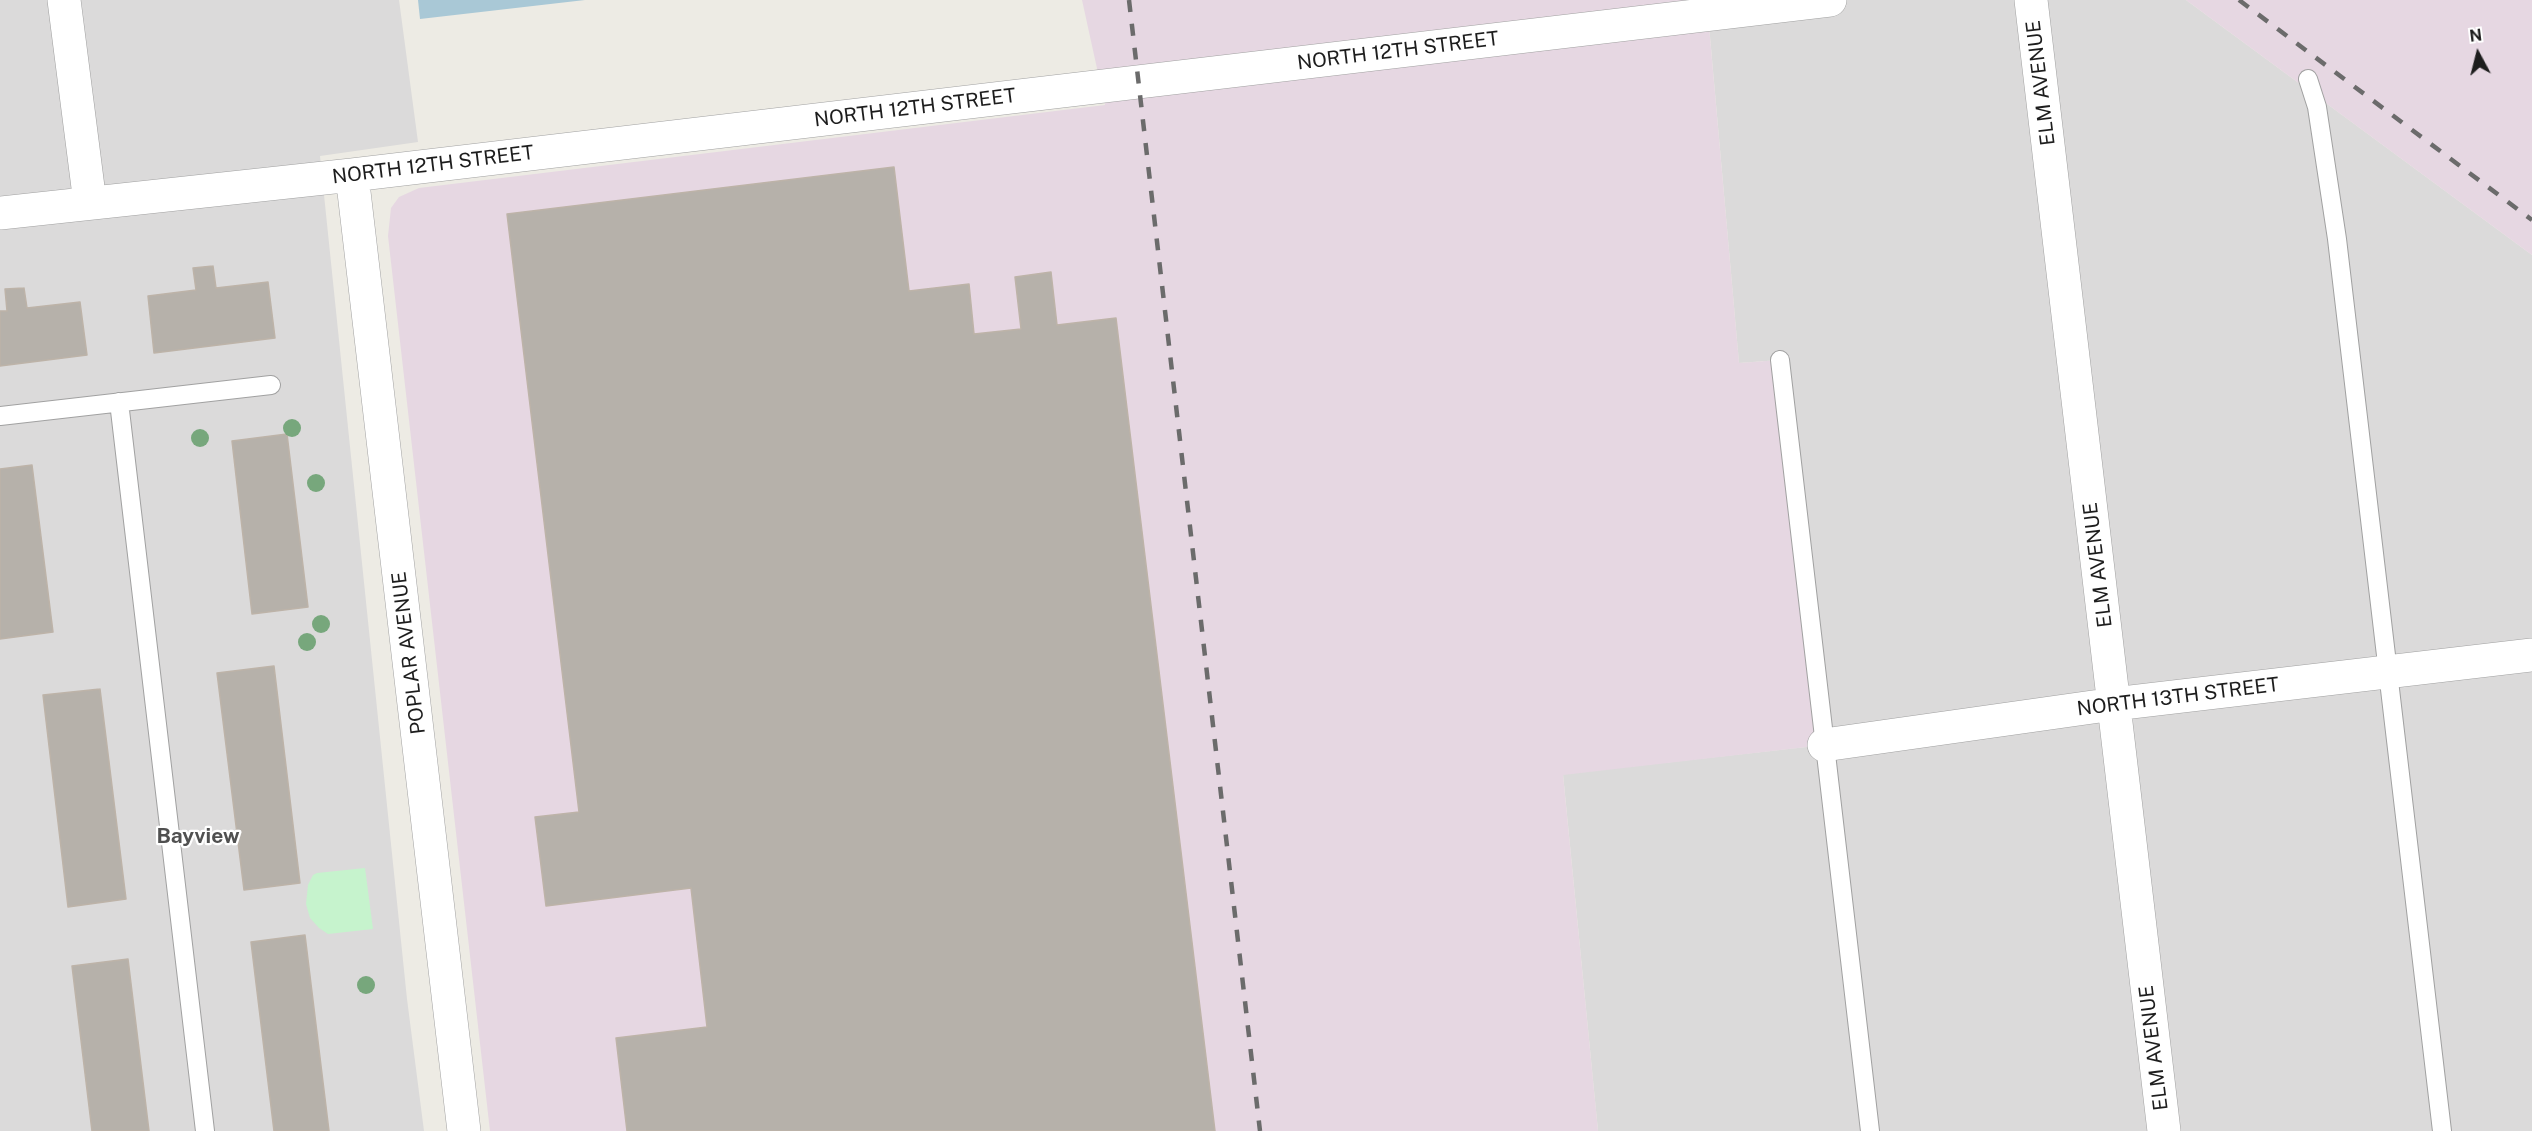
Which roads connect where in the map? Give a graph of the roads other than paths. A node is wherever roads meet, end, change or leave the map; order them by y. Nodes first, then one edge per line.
1 (64, 0) edge
2 (1830, 0) edge
3 (2031, 0) edge
4 (2308, 79) dead end
5 (352, 175) junction
6 (90, 203) junction
7 (0, 213) edge
8 (1780, 360) dead end
9 (270, 385) dead end
10 (119, 402) junction
11 (0, 416) edge
12 (2532, 655) edge
13 (2388, 672) junction
14 (2114, 704) junction
15 (1824, 745) junction
16 (205, 1131) edge
17 (465, 1131) edge
18 (1870, 1131) edge
19 (2164, 1131) edge
20 (2442, 1131) edge

1 - 6 street
2 - 5 street, NORTH 12TH STREET
3 - 14 street, ELM AVENUE
4 - 13 lane
5 - 6 street, NORTH 12TH STREET
5 - 17 street, POPLAR AVENUE
6 - 7 street, NORTH 12TH STREET
8 - 15 lane
9 - 10 lane
10 - 11 lane
10 - 16 lane
12 - 13 street, NORTH 13TH STREET
13 - 14 street, NORTH 13TH STREET
13 - 20 lane
14 - 15 street, NORTH 13TH STREET
14 - 19 street, ELM AVENUE
15 - 18 lane

